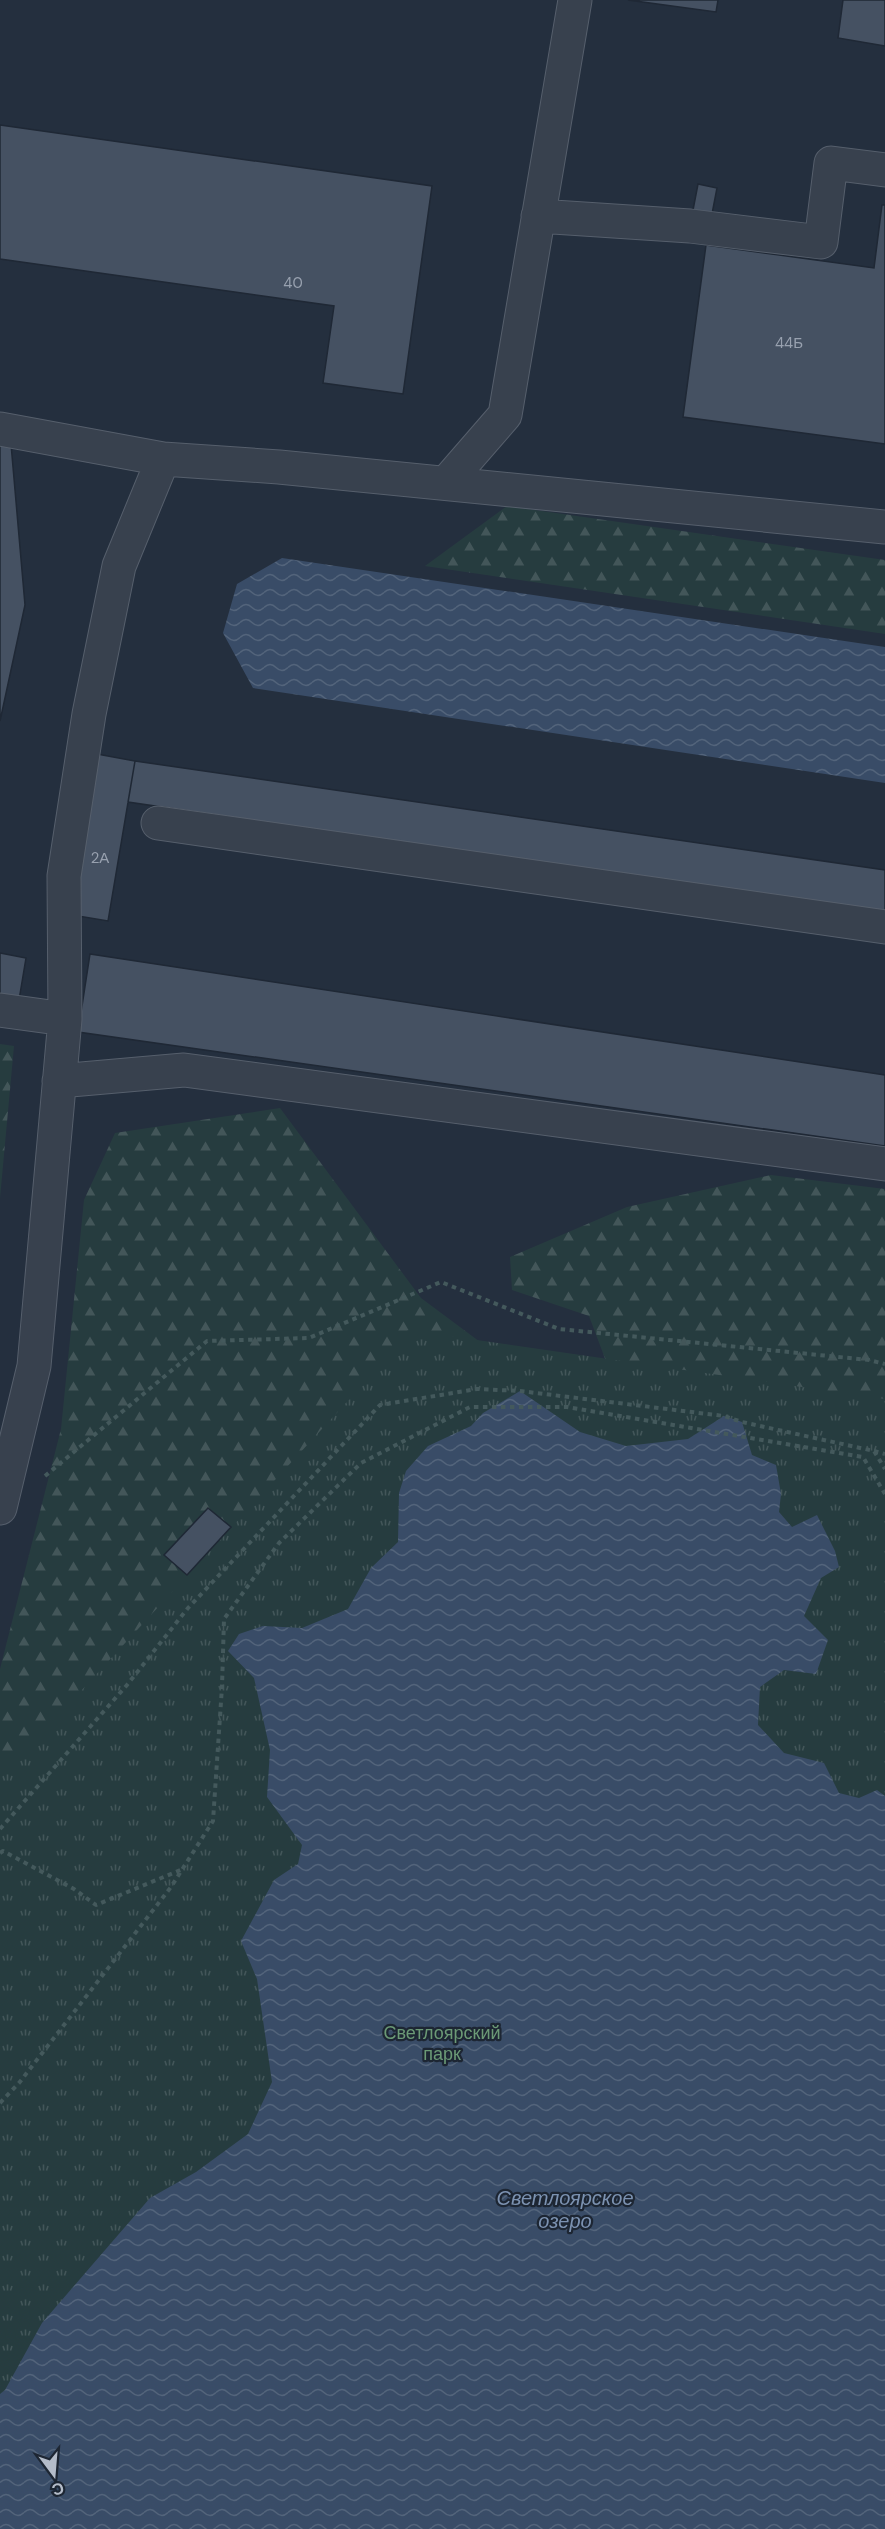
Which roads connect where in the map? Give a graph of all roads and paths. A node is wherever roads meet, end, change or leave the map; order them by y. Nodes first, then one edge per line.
1 (575, 0) edge
2 (885, 170) edge
3 (538, 216) junction
4 (0, 429) edge
5 (163, 459) junction
6 (446, 483) junction
7 (885, 526) edge
8 (158, 823) dead end
9 (885, 927) edge
10 (0, 1010) edge
11 (65, 1019) junction
12 (59, 1081) junction
13 (885, 1164) edge
14 (885, 1364) edge
15 (874, 1450) junction
16 (885, 1454) edge
17 (885, 1469) edge
18 (36, 1484) dead end
19 (885, 1494) edge
20 (0, 1508) edge
21 (0, 1829) edge
22 (0, 1853) edge
23 (183, 1869) junction
24 (0, 2103) edge

1 - 3 lane
2 - 3 lane
3 - 6 lane
4 - 5 lane
5 - 6 lane
5 - 11 lane
6 - 7 lane
8 - 9 lane
10 - 11 lane
11 - 12 lane
12 - 13 lane
12 - 20 lane
14 - 18 path
15 - 16 path
15 - 17 path
15 - 21 path
19 - 23 path
22 - 23 path
23 - 24 path

